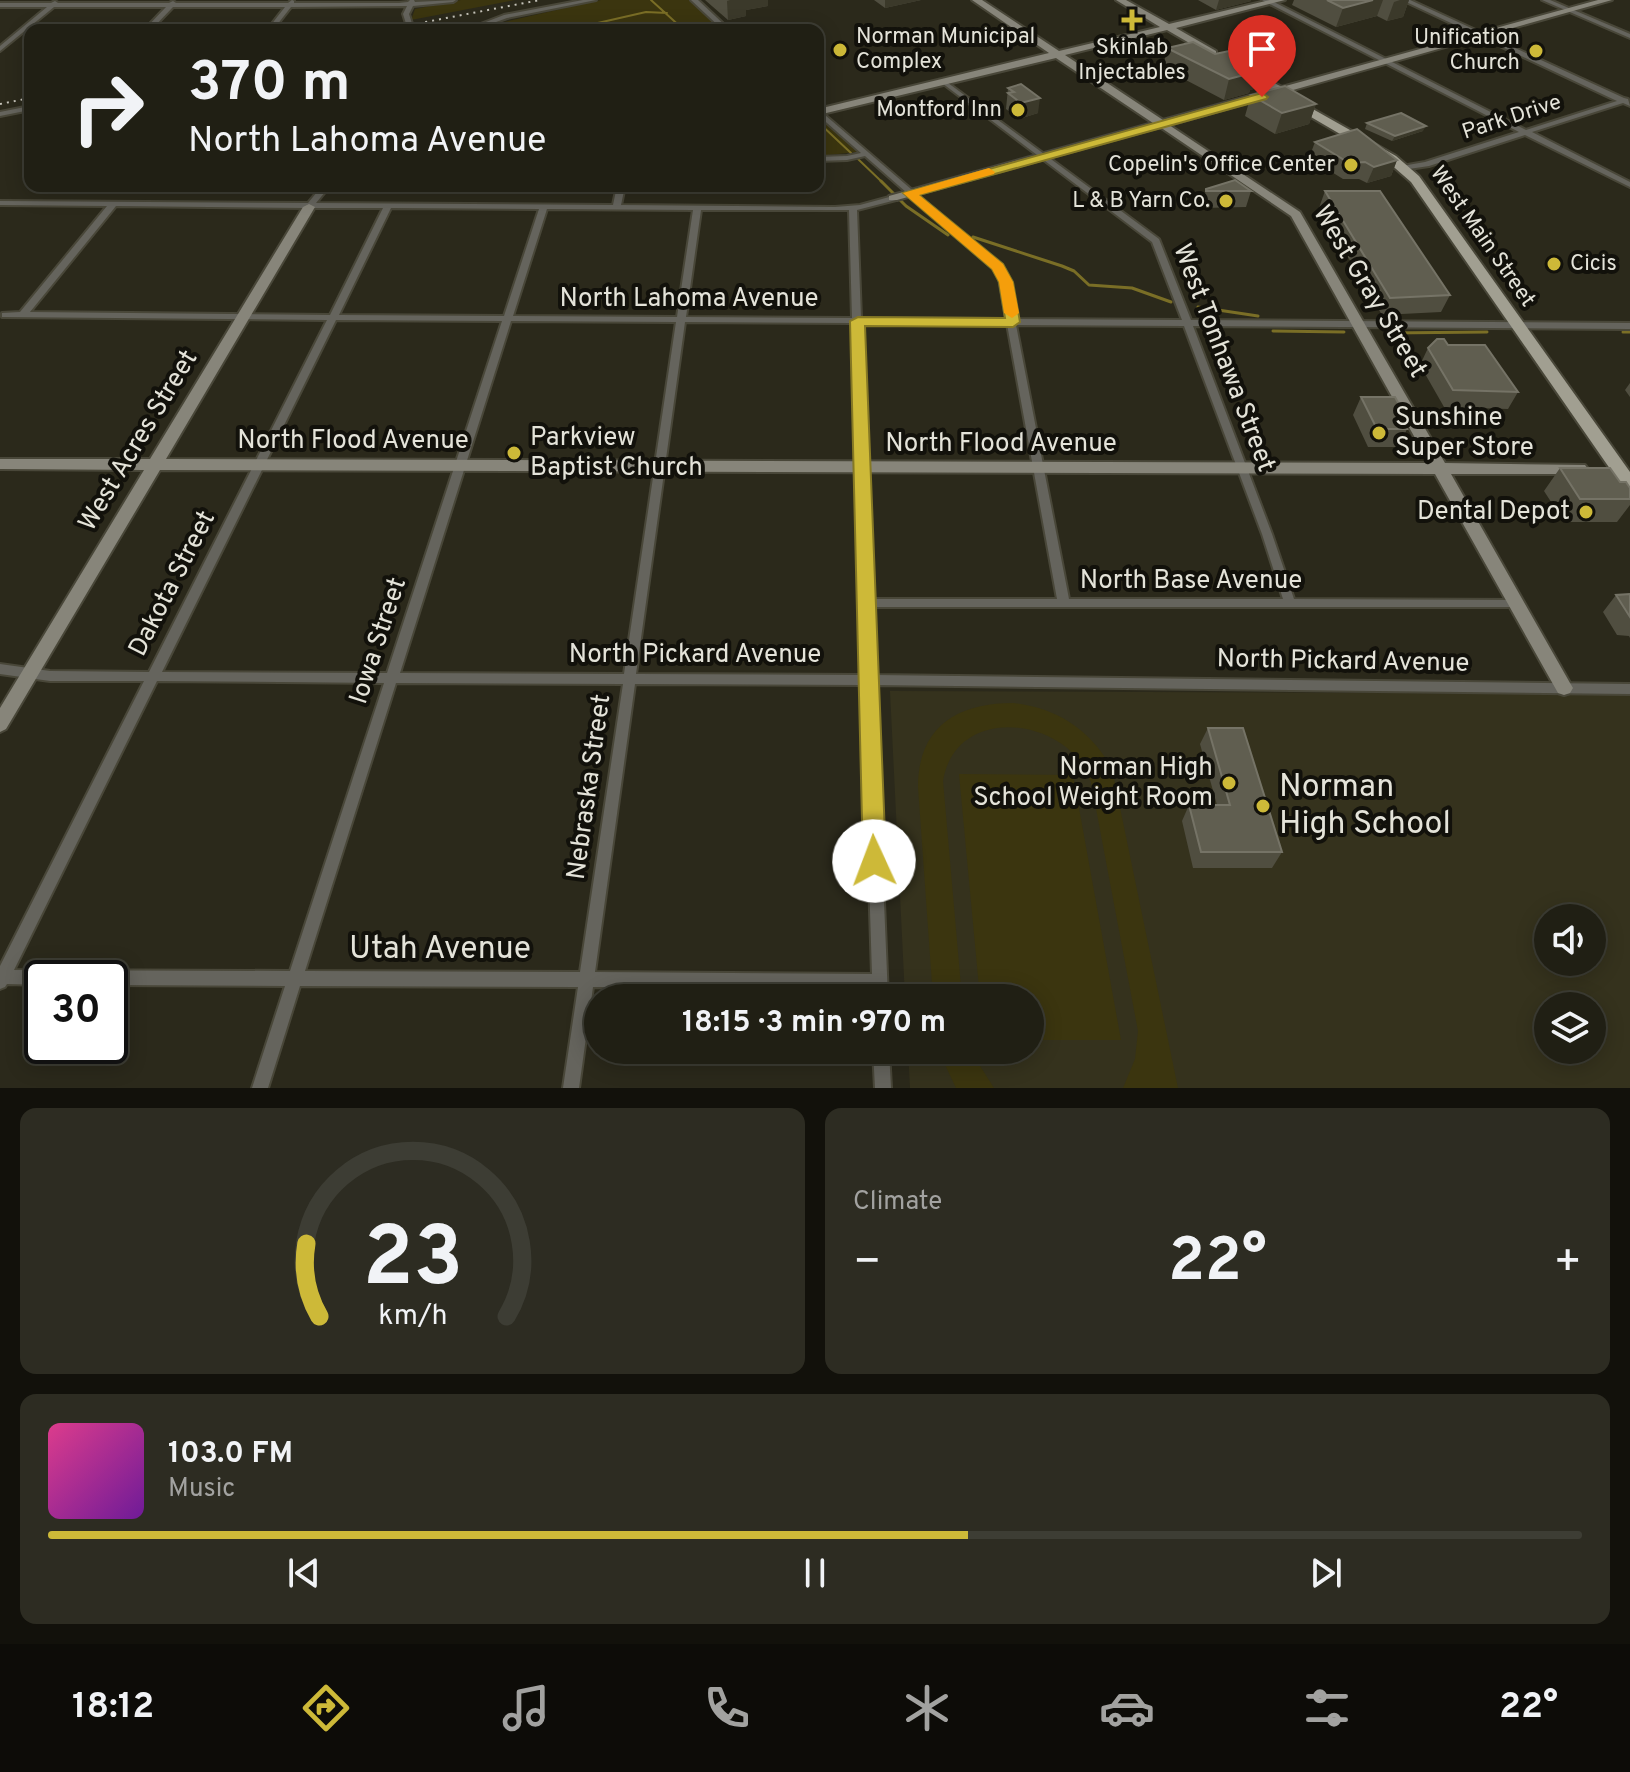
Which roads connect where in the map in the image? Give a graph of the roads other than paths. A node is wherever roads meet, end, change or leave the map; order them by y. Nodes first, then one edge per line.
1 (453, 0) edge
2 (593, 0) edge
3 (694, 0) edge
4 (976, 0) edge
5 (1120, 0) edge
6 (1281, 0) edge
7 (1405, 0) edge
8 (1545, 0) edge
9 (1608, 0) edge
10 (1268, 1) edge
11 (55, 2) edge
12 (174, 2) edge
13 (410, 2) edge
14 (292, 3) edge
15 (573, 4) junction
16 (0, 5) edge
17 (1570, 11) junction
18 (29, 24) edge
19 (153, 24) edge
20 (275, 24) edge
21 (408, 24) edge
22 (484, 24) edge
23 (502, 24) edge
24 (720, 24) edge
25 (1167, 27) junction
26 (24, 28) edge
27 (1482, 36) junction
28 (1630, 36) edge
29 (0, 49) edge
30 (1059, 54) junction
31 (1386, 62) junction
32 (944, 82) junction
33 (1281, 91) junction
34 (1628, 101) edge
35 (24, 111) edge
36 (824, 111) edge
37 (0, 116) edge
38 (824, 117) edge
39 (1163, 124) junction
40 (1525, 133) junction
41 (865, 154) junction
42 (1042, 157) junction
43 (824, 159) edge
44 (1405, 168) junction
45 (1630, 185) edge
46 (321, 192) edge
47 (620, 192) edge
48 (901, 196) junction
49 (0, 203) edge
50 (114, 203) junction
51 (309, 207) junction
52 (388, 207) junction
53 (543, 208) junction
54 (616, 208) junction
55 (697, 208) junction
56 (853, 208) junction
57 (5, 315) dead end
58 (23, 315) junction
59 (240, 318) junction
60 (331, 319) junction
61 (506, 321) junction
62 (681, 321) junction
63 (858, 321) junction
64 (1013, 322) junction
65 (1189, 322) junction
66 (1361, 324) junction
67 (1517, 325) junction
68 (1630, 326) edge
69 (0, 464) edge
70 (153, 464) junction
71 (258, 465) junction
72 (660, 465) junction
73 (459, 466) junction
74 (861, 467) junction
75 (1040, 468) junction
76 (1442, 468) junction
77 (1241, 469) junction
78 (1611, 469) edge
79 (1630, 485) edge
80 (865, 603) junction
81 (1064, 603) junction
82 (1290, 604) junction
83 (1517, 604) junction
84 (0, 669) edge
85 (30, 672) junction
86 (151, 677) junction
87 (390, 678) junction
88 (630, 678) junction
89 (867, 680) junction
90 (1564, 688) junction
91 (1630, 689) edge
92 (0, 724) edge
93 (296, 978) junction
94 (587, 978) junction
95 (1, 979) edge
96 (879, 981) junction
97 (879, 984) edge
98 (882, 1064) edge
99 (260, 1088) edge
100 (571, 1088) edge
101 (883, 1088) edge

1 - 13 street
2 - 15 street
3 - 24 street
4 - 30 street, West Gray Street
5 - 25 street, West Main Street
6 - 10 street
7 - 27 street
8 - 17 street
9 - 17 street
10 - 25 street
10 - 31 street
11 - 12 street
11 - 16 street
11 - 18 street
12 - 14 street
12 - 19 street
13 - 14 street
13 - 21 street
14 - 20 street
15 - 22 street
15 - 23 street
17 - 27 street
17 - 28 street
25 - 30 street
25 - 33 street, West Main Street
26 - 29 street
27 - 31 street
27 - 34 street
30 - 32 street
30 - 39 street, West Gray Street
31 - 33 street
31 - 40 street
32 - 36 street
32 - 42 street, West Tonhawa Street
33 - 39 street
33 - 44 main road, West Main Street
34 - 40 street, Park Drive
35 - 37 street
38 - 41 street
39 - 42 street
39 - 66 street, West Gray Street
40 - 44 street, Park Drive
40 - 45 street
41 - 43 street
41 - 48 street
42 - 48 street
42 - 65 street, West Tonhawa Street
44 - 67 main road, West Main Street
46 - 51 street, West Acres Street
47 - 54 street
48 - 56 street
48 - 64 street
49 - 50 street
50 - 51 street
50 - 58 street
51 - 52 street
51 - 59 street, West Acres Street
52 - 53 street
52 - 60 street, Dakota Street
53 - 54 street
53 - 61 street, Iowa Street
54 - 55 street
55 - 56 street
55 - 62 street, Nebraska Street
56 - 63 street
57 - 58 street, North Lahoma Avenue
58 - 59 street, North Lahoma Avenue
59 - 60 street, North Lahoma Avenue
59 - 70 street, West Acres Street
60 - 61 street, North Lahoma Avenue
60 - 71 street, Dakota Street
61 - 62 street, North Lahoma Avenue
61 - 73 street, Iowa Street
62 - 63 street, North Lahoma Avenue
62 - 72 street, Nebraska Street
63 - 64 street, North Lahoma Avenue
63 - 74 street
64 - 65 street, North Lahoma Avenue
64 - 75 street
65 - 66 street, North Lahoma Avenue
65 - 77 street, West Tonhawa Street
66 - 67 street, North Lahoma Avenue
66 - 76 street, West Gray Street
67 - 68 street, North Lahoma Avenue
67 - 78 main road, West Main Street
69 - 70 street, North Flood Avenue
70 - 71 street, North Flood Avenue
70 - 85 street, West Acres Street
71 - 73 street, North Flood Avenue
71 - 86 street, Dakota Street
72 - 73 street, North Flood Avenue
72 - 74 street, North Flood Avenue
72 - 88 street, Nebraska Street
73 - 87 street, Iowa Street
74 - 75 street, North Flood Avenue
74 - 80 street
75 - 77 street, North Flood Avenue
75 - 81 street
76 - 77 street, North Flood Avenue
76 - 78 street, North Flood Avenue
76 - 83 street, West Gray Street
77 - 82 street, West Tonhawa Street
78 - 79 main road, West Main Street
80 - 81 street, North Base Avenue
80 - 89 street
81 - 82 street, North Base Avenue
82 - 83 street, North Base Avenue
83 - 90 street, West Gray Street
84 - 85 street, North Pickard Avenue
85 - 86 street, North Pickard Avenue
85 - 92 street, West Acres Street
86 - 87 street, North Pickard Avenue
86 - 95 street, Dakota Street
87 - 88 street, North Pickard Avenue
87 - 93 street, Iowa Street
88 - 89 street, North Pickard Avenue
88 - 94 street, Nebraska Street
89 - 90 street, North Pickard Avenue
89 - 96 street
90 - 91 street, North Pickard Avenue
93 - 94 street, Utah Avenue
93 - 95 street, Utah Avenue
93 - 99 street, Iowa Street
94 - 96 street, Utah Avenue
94 - 100 street, Nebraska Street
96 - 97 street
98 - 101 street

